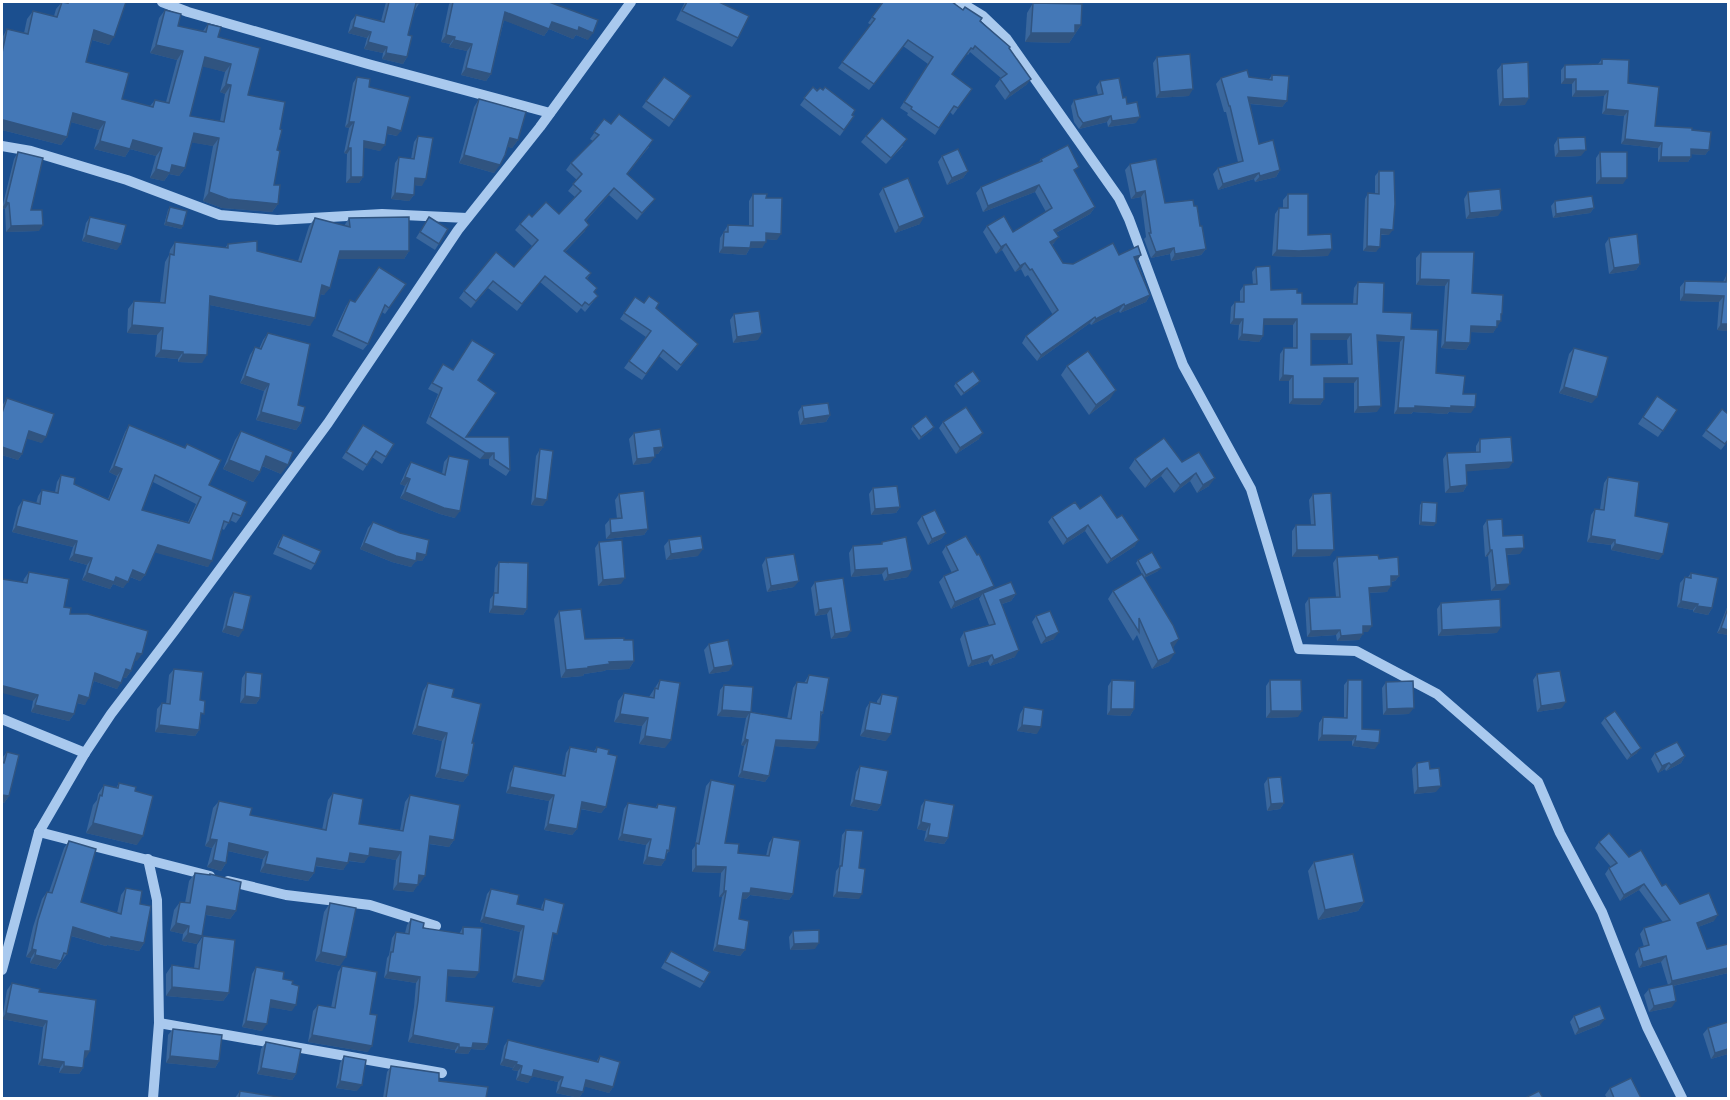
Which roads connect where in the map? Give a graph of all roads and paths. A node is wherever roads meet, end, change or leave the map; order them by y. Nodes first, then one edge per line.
1 (162, 2) edge
2 (631, 2) edge
3 (960, 2) edge
4 (550, 113) junction
5 (2, 146) edge
6 (467, 218) junction
7 (2, 719) edge
8 (85, 753) junction
9 (39, 832) junction
10 (148, 860) junction
11 (436, 926) dead end
12 (2, 970) edge
13 (159, 1023) junction
14 (442, 1073) edge
15 (153, 1098) edge
16 (1682, 1098) edge

1 - 4 street
2 - 4 street
3 - 16 street
4 - 6 street
5 - 6 street
6 - 8 street
7 - 8 street
8 - 9 street
9 - 10 street
9 - 12 street
10 - 11 street
10 - 13 street
13 - 14 street
13 - 15 street

